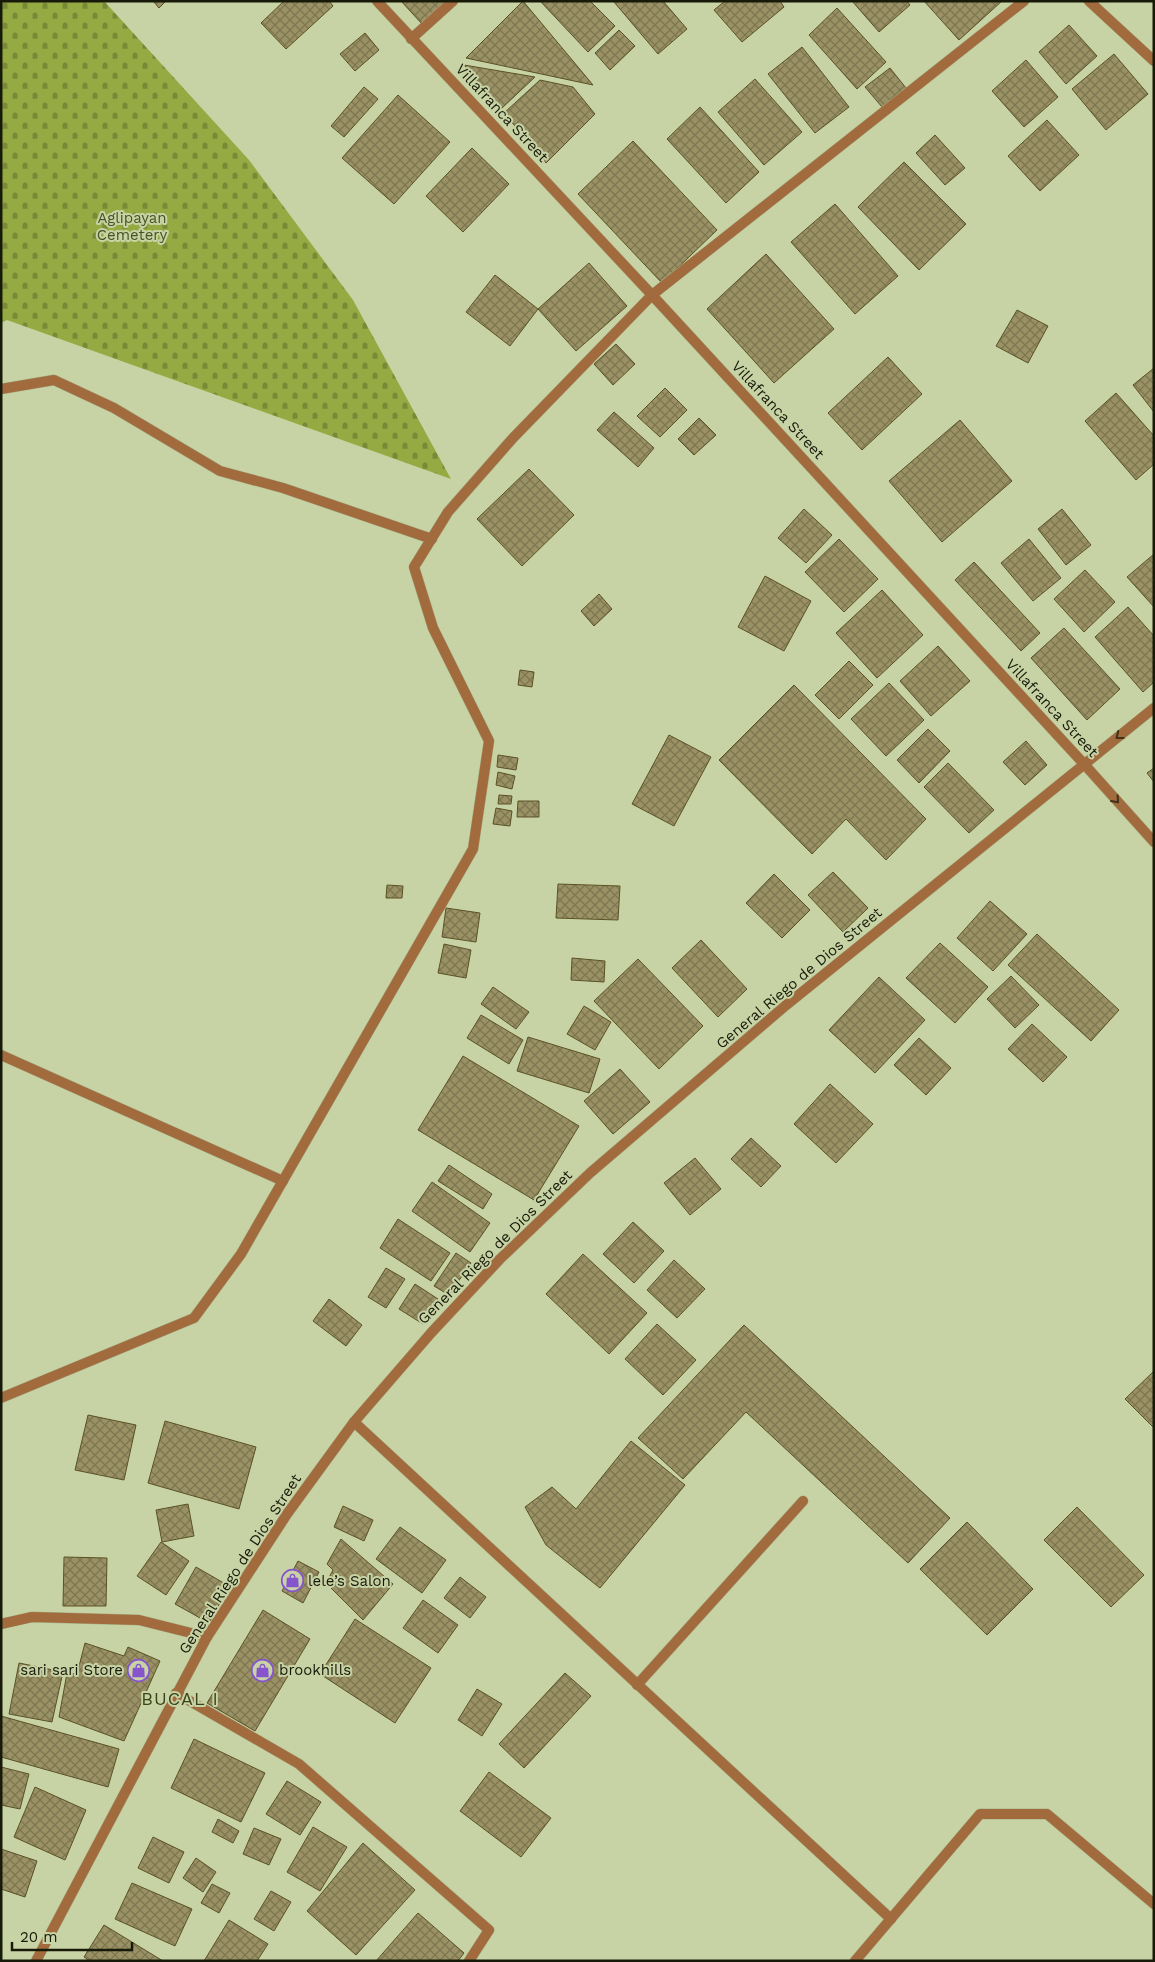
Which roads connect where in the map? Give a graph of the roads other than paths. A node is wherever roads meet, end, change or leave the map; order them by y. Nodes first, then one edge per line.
1 (377, 1) edge
2 (453, 1) edge
3 (1024, 1) edge
4 (1089, 1) edge
5 (411, 39) junction
6 (1154, 62) edge
7 (652, 295) junction
8 (1, 389) edge
9 (432, 539) junction
10 (1154, 708) edge
11 (1084, 764) junction
12 (1154, 842) edge
13 (1, 1055) edge
14 (283, 1181) junction
15 (1, 1398) edge
16 (354, 1422) junction
17 (803, 1502) dead end
18 (1, 1624) edge
19 (207, 1637) junction
20 (638, 1685) junction
21 (176, 1693) junction
22 (1154, 1904) edge
23 (891, 1919) junction
24 (36, 1961) edge
25 (469, 1961) edge
26 (855, 1961) edge

1 - 5 street, Villafranca Street
2 - 5 street
3 - 7 street
4 - 6 street
5 - 7 street, Villafranca Street
7 - 9 street
7 - 11 street, Villafranca Street
8 - 9 street
9 - 14 street
10 -> 11 street, General Riego de Dios Street
11 -> 12 street, Villafranca Street
11 - 16 street, General Riego de Dios Street
13 - 14 street
14 - 15 street
16 - 19 street, General Riego de Dios Street
16 - 20 street
17 - 20 street
18 - 19 street
19 - 21 street, General Riego de Dios Street
20 - 23 street
21 - 24 street, General Riego de Dios Street
21 - 25 street
22 - 23 street
23 - 26 street

